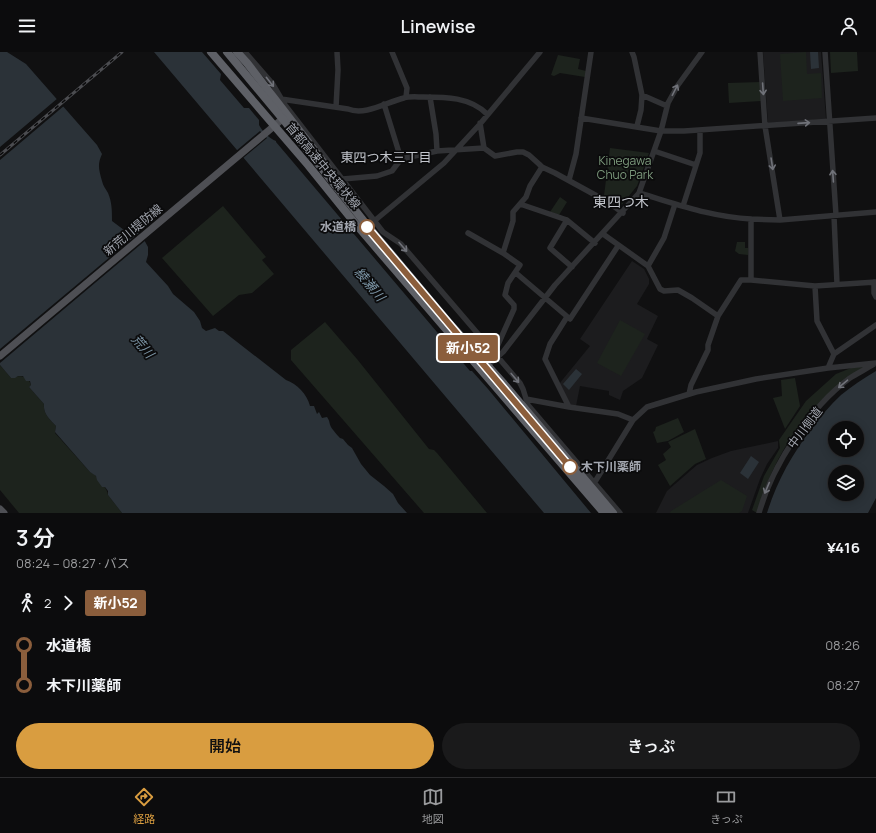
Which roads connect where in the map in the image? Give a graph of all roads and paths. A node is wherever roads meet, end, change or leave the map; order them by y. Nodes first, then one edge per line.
1 (212, 52) edge
2 (217, 52) edge
3 (237, 52) edge
4 (245, 52) edge
5 (336, 52) edge
6 (392, 52) edge
7 (591, 52) edge
8 (632, 52) edge
9 (702, 52) edge
10 (760, 52) edge
11 (825, 52) edge
12 (225, 53) edge
13 (538, 53) edge
14 (642, 95) junction
15 (406, 97) junction
16 (430, 97) junction
17 (281, 99) junction
18 (384, 104) junction
19 (667, 106) junction
20 (336, 107) junction
21 (487, 114) junction
22 (581, 118) junction
23 (876, 118) edge
24 (280, 121) junction
25 (830, 122) junction
26 (480, 123) junction
27 (637, 126) junction
28 (765, 126) junction
29 (700, 130) junction
30 (661, 131) junction
31 (484, 148) junction
32 (437, 150) junction
33 (457, 150) junction
34 (654, 151) junction
35 (401, 159) junction
36 (308, 165) junction
37 (696, 165) junction
38 (542, 167) junction
39 (343, 179) junction
40 (569, 180) junction
41 (640, 193) junction
42 (520, 204) junction
43 (675, 204) junction
44 (683, 206) junction
45 (622, 212) junction
46 (876, 212) edge
47 (835, 215) junction
48 (751, 219) junction
49 (567, 220) junction
50 (780, 220) junction
51 (369, 224) junction
52 (468, 233) dead end
53 (602, 234) junction
54 (595, 243) junction
55 (618, 246) junction
56 (503, 253) junction
57 (648, 266) junction
58 (572, 267) junction
59 (516, 273) junction
60 (750, 280) junction
61 (875, 282) edge
62 (837, 284) junction
63 (815, 286) junction
64 (876, 297) edge
65 (545, 298) junction
66 (567, 316) junction
67 (718, 316) junction
68 (876, 325) edge
69 (493, 351) junction
70 (834, 354) junction
71 (0, 356) edge
72 (498, 357) junction
73 (876, 363) edge
74 (485, 368) junction
75 (828, 368) junction
76 (689, 394) junction
77 (525, 397) junction
78 (516, 404) junction
79 (570, 407) junction
80 (633, 420) junction
81 (594, 483) junction
82 (590, 491) junction
83 (0, 509) edge
84 (4, 513) edge
85 (604, 513) edge
86 (609, 513) edge
87 (614, 513) edge
88 (620, 513) edge
89 (759, 513) edge

1 - 36 highway, 首都高速中央環状線, bridge
2 - 36 highway, bridge
3 - 51 highway, bridge
4 -> 17 street
5 - 20 street
6 - 15 street
7 - 22 street
8 - 14 street
19 -> 9 street
10 -> 28 street
11 - 25 street
12 - 24 main road, bridge
12 - 51 highway, 首都高速中央環状線, bridge
13 - 21 street
14 - 19 street
14 - 27 street
15 - 16 street
15 - 18 street
16 - 21 street
16 - 32 street
17 - 20 street
17 - 39 street
18 - 20 street
18 - 35 street
19 - 30 street
21 - 26 street
22 - 27 street
22 - 40 street
23 - 25 street
24 - 51 main road, bridge
24 - 71 main road, 新荒川堤防線
28 -> 25 street
47 -> 25 street
26 - 31 street
26 - 33 street
27 - 30 street
28 - 29 street
28 -> 50 street
29 - 30 street
29 - 37 street
30 - 34 street
31 - 33 street
31 - 38 street
32 - 33 street
32 - 35 street
33 - 51 street
34 - 37 street
34 - 41 street
35 - 39 street
36 - 85 highway, 首都高速中央環状線, bridge
37 - 44 street
38 - 40 street
38 - 42 street
39 - 51 street
40 - 45 street
41 - 43 street
41 - 45 street
42 - 49 street
42 - 56 street
43 - 44 street
43 - 57 street
44 - 48 street
45 - 53 street
46 - 47 street
47 - 50 street
47 - 62 street
48 - 50 street
48 - 60 street
49 - 54 street
49 - 58 street
51 -> 69 street
51 - 74 main road
51 - 87 highway, 首都高速中央環状線, bridge
52 - 56 street
53 - 54 street
53 - 55 street
54 - 58 street
55 - 57 street
55 - 66 street
56 - 59 street
57 - 67 street
58 - 65 street
59 - 65 street
59 - 69 street
60 - 63 street
60 - 67 street
61 - 62 street
61 - 64 street
62 - 63 street
63 - 70 street
65 - 66 street
65 - 72 street
66 - 79 street
67 - 76 street
68 - 70 street
69 - 72 street
70 - 75 street
72 - 74 street
72 -> 77 street
73 - 75 street
73 -> 89 street, 中川側道
74 - 78 main road
75 - 76 street
76 - 80 street
77 - 78 street
77 - 79 street
77 - 81 street
78 - 82 main road
79 - 80 street
80 - 81 street
81 - 82 street
81 - 88 street
82 - 86 main road
83 - 84 main road

